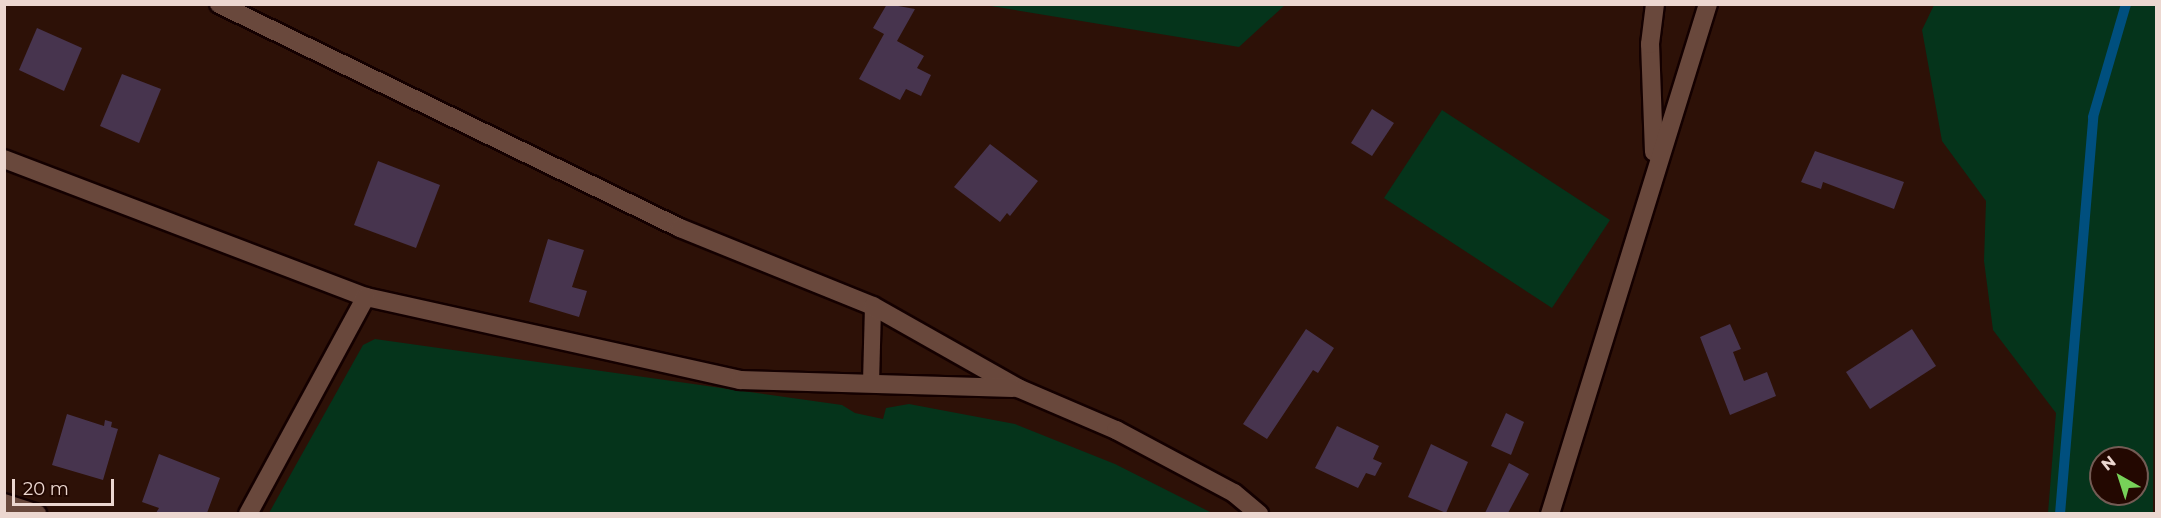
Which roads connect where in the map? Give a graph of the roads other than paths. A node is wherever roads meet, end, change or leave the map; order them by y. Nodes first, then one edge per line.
1 (219, 4) edge
2 (1655, 4) edge
3 (1708, 4) edge
4 (4, 159) edge
5 (1655, 166) junction
6 (366, 297) junction
7 (873, 306) junction
8 (871, 383) junction
9 (1018, 388) junction
10 (4, 503) edge
11 (36, 513) edge
12 (248, 513) edge
13 (1259, 513) edge
14 (1550, 513) edge

1 - 7 street
2 - 5 street
3 - 5 street
4 - 6 street
5 - 14 street
6 - 8 street
6 - 12 street
7 - 8 lane
7 - 9 street
8 - 9 street
9 - 13 street
10 - 11 street

